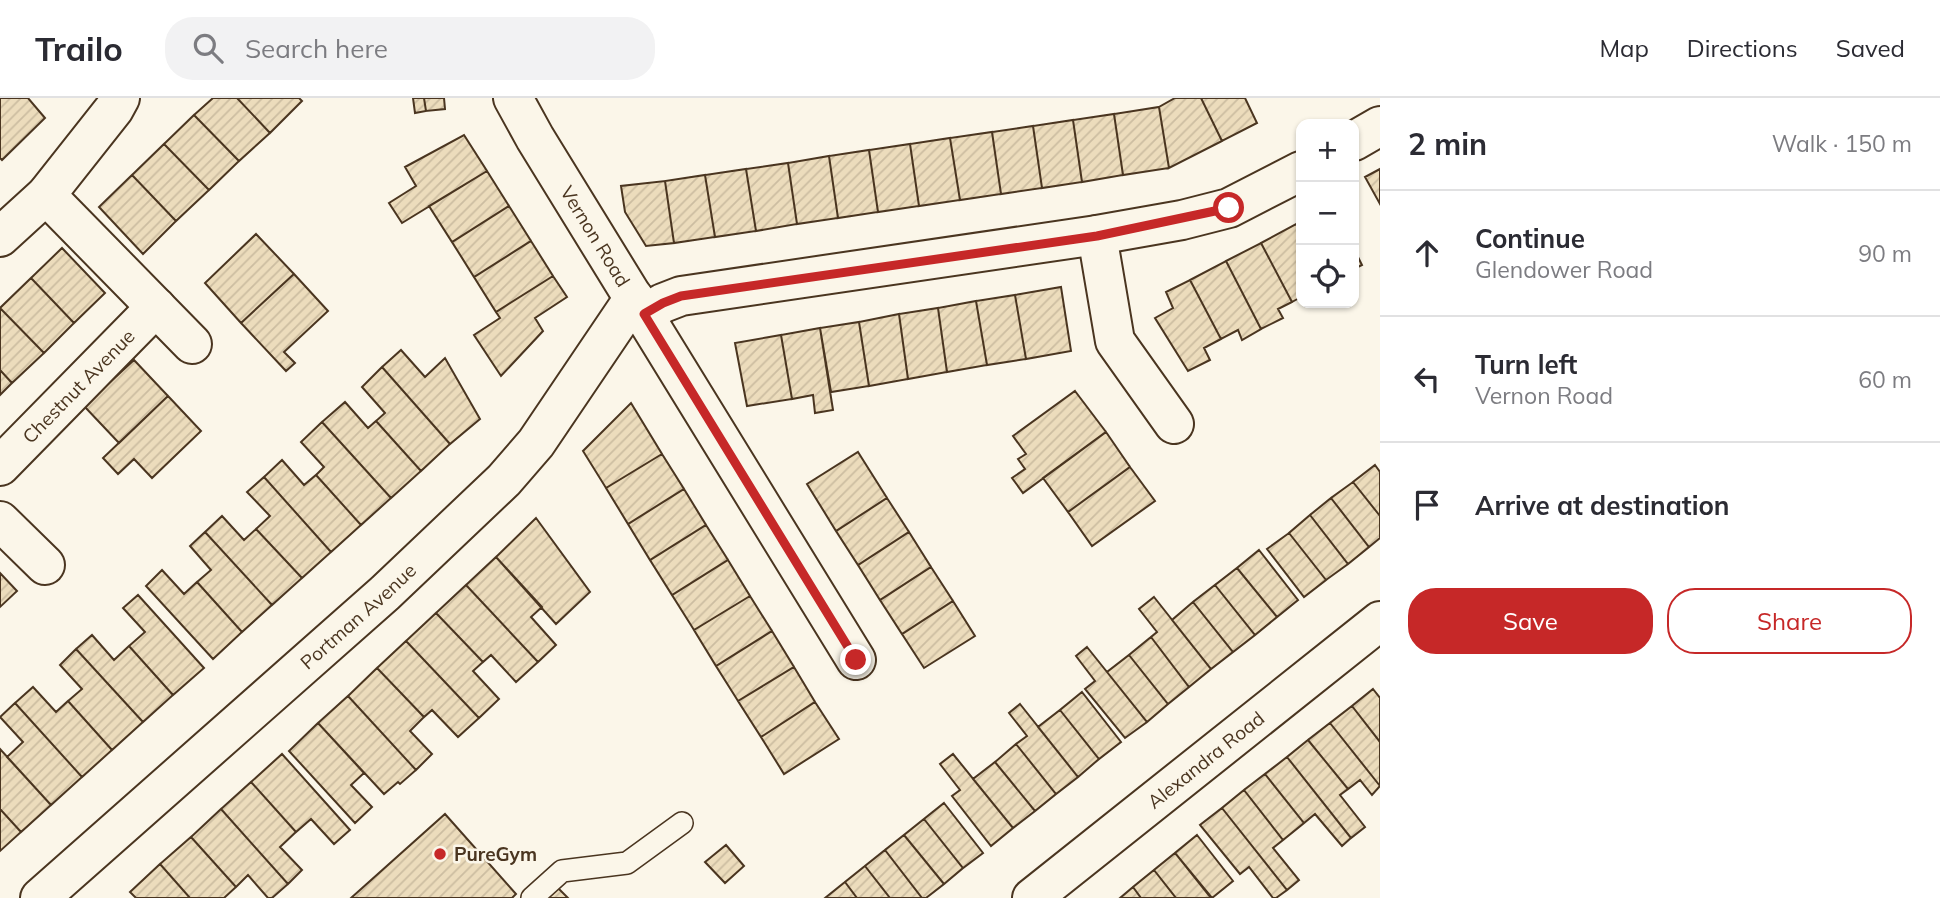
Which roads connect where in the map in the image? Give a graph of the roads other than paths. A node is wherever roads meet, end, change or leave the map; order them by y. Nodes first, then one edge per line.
1 (120, 98) edge
2 (513, 98) edge
3 (1380, 126) edge
4 (1359, 138) edge
5 (1296, 174) edge
6 (46, 195) junction
7 (1097, 236) junction
8 (0, 237) edge
9 (639, 306) junction
10 (156, 307) junction
11 (192, 344) dead end
12 (1174, 424) dead end
13 (0, 466) edge
14 (0, 521) edge
15 (45, 565) dead end
16 (1380, 621) edge
17 (856, 660) dead end
18 (682, 823) dead end
19 (40, 898) edge
20 (532, 898) edge
21 (1032, 898) edge

1 - 6 street
2 - 9 street, Vernon Road
3 - 4 street
5 - 7 street
6 - 8 street
6 - 10 street
7 - 9 street
7 - 12 street
9 - 17 street, Vernon Road
9 - 19 street, Portman Avenue
10 - 11 street
10 - 13 street, Chestnut Avenue
14 - 15 street
16 - 21 street, Alexandra Road
18 - 20 lane

